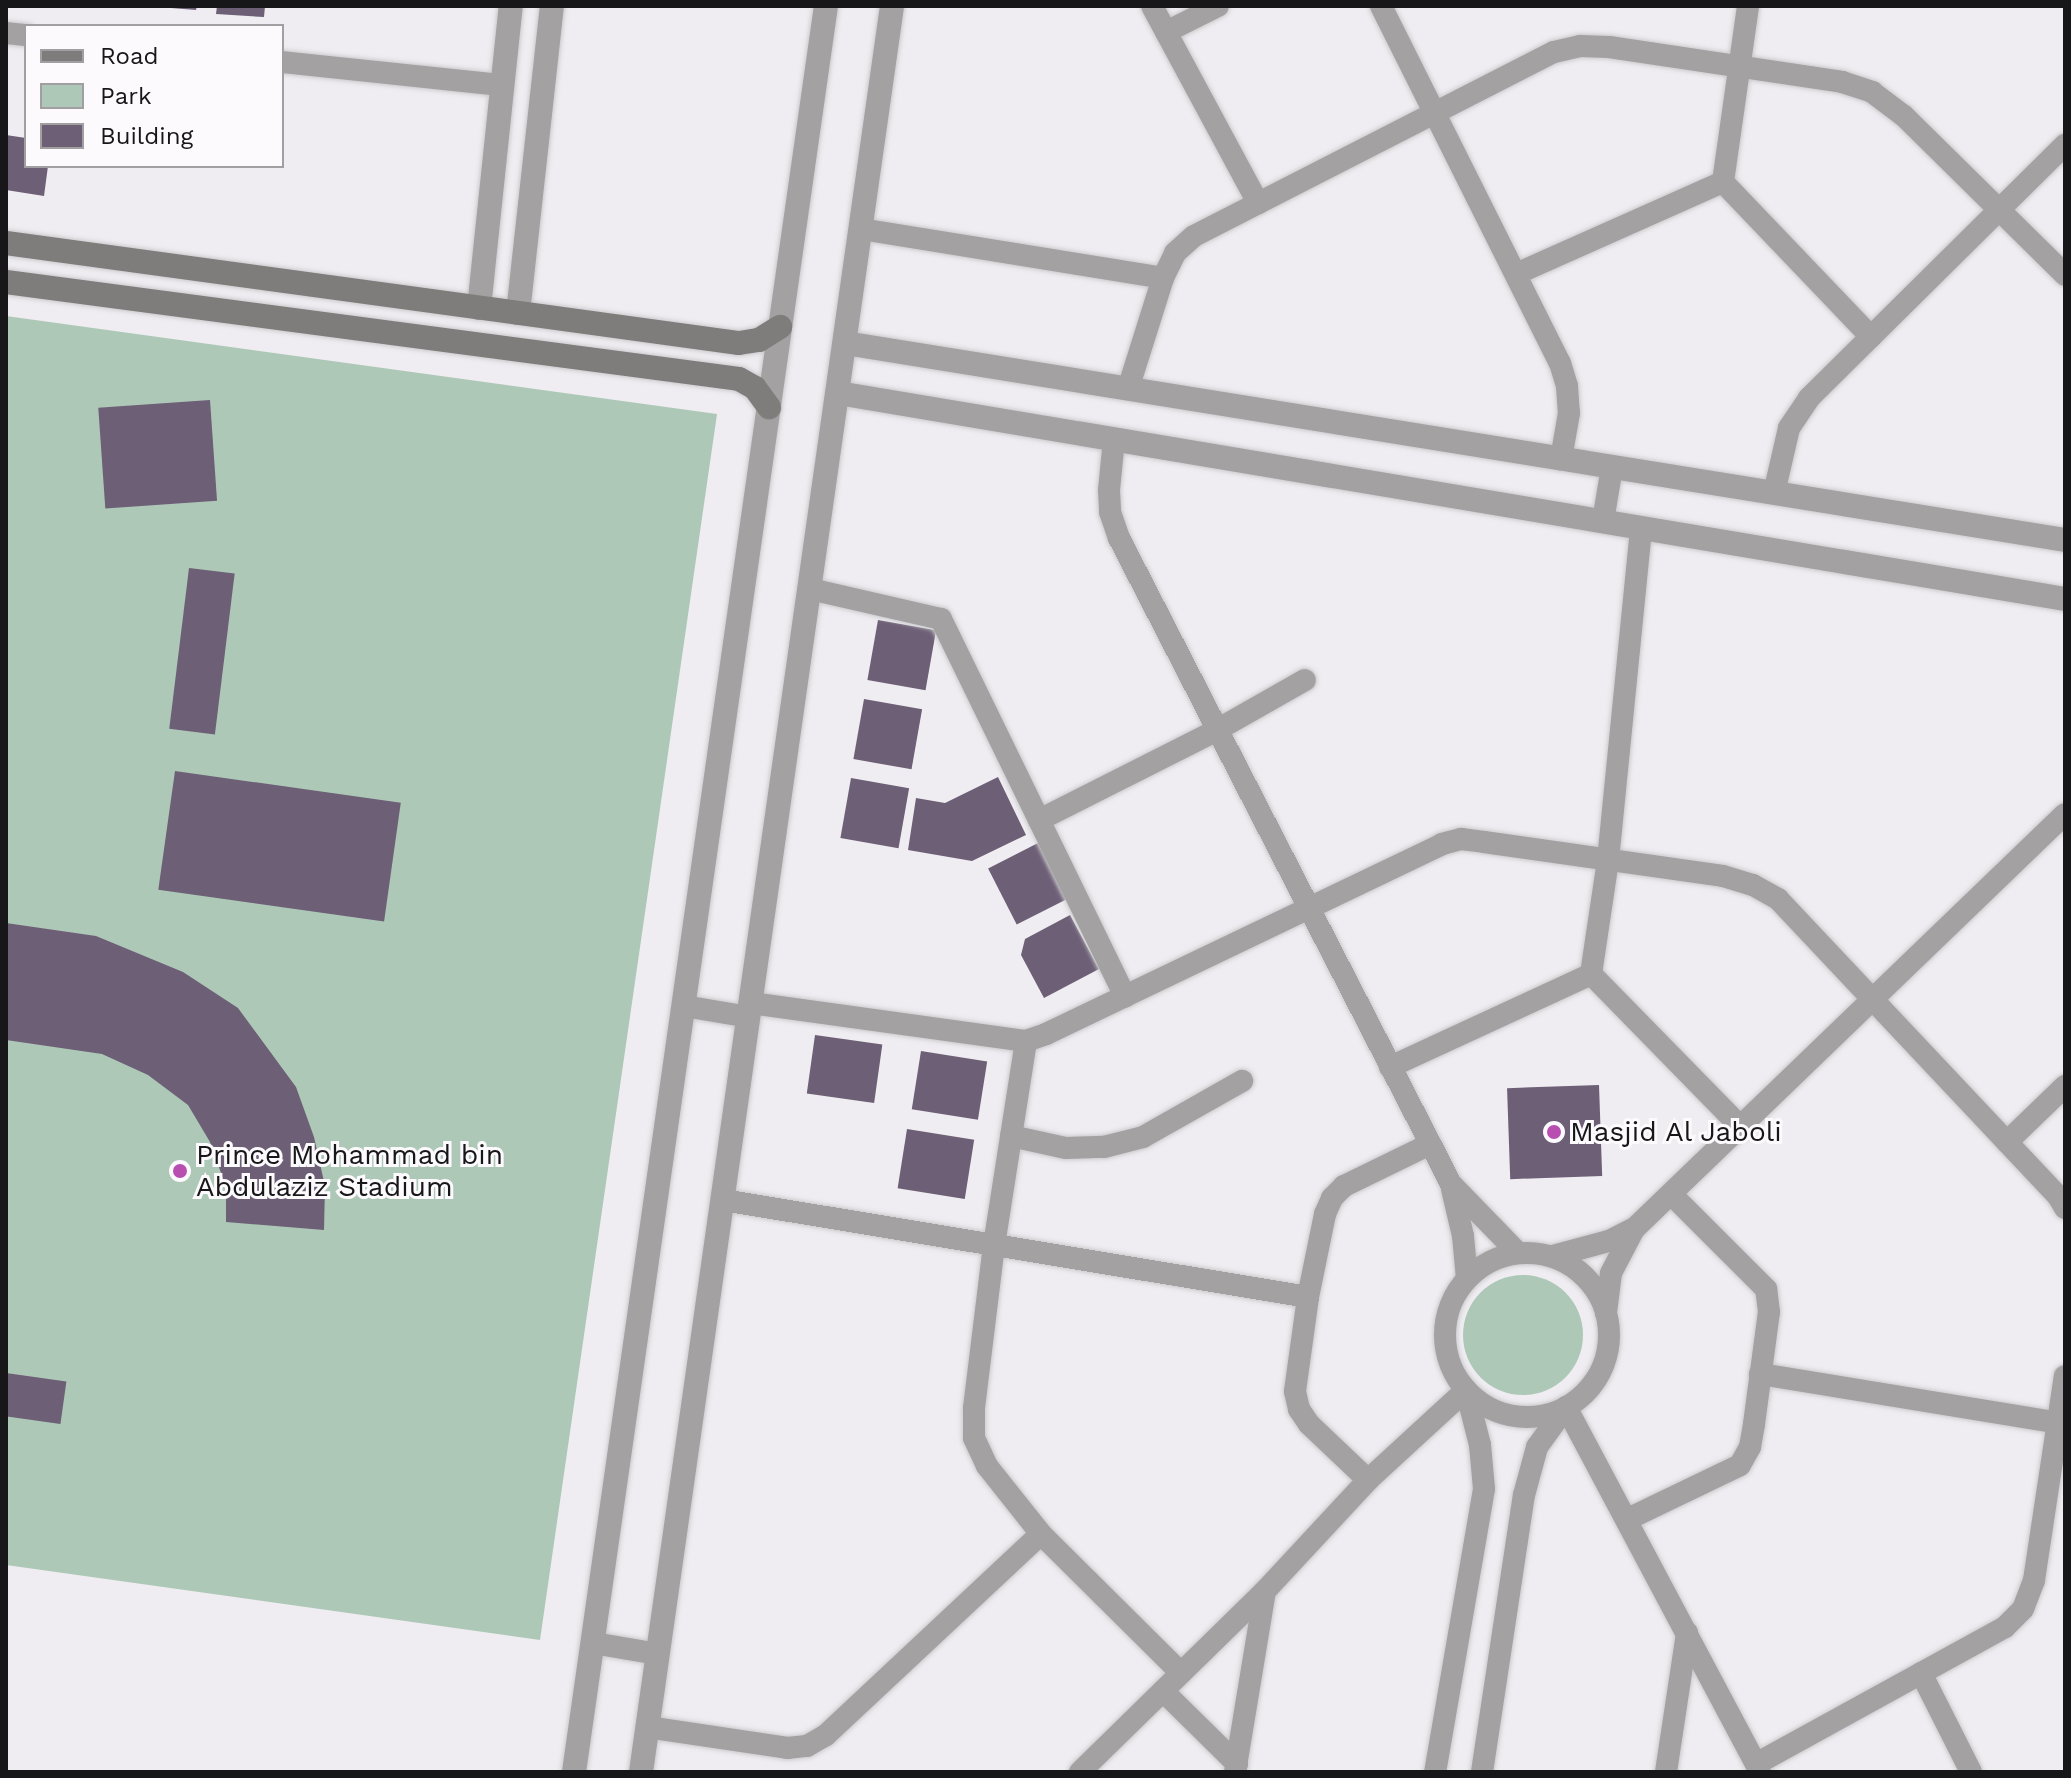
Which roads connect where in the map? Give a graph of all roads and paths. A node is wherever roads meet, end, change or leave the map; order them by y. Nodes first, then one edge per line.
1 (511, 6) edge
2 (552, 6) edge
3 (826, 6) edge
4 (892, 6) edge
5 (1152, 6) edge
6 (1218, 6) edge
7 (1381, 6) edge
8 (1748, 6) edge
9 (1166, 32) junction
10 (284, 62) edge
11 (1739, 66) junction
12 (502, 85) junction
13 (1435, 113) junction
14 (2065, 145) edge
15 (1723, 182) junction
16 (1258, 203) junction
17 (1999, 210) junction
18 (861, 229) junction
19 (6, 243) edge
20 (1516, 274) junction
21 (2065, 275) edge
22 (1163, 278) junction
23 (6, 282) edge
24 (479, 308) junction
25 (518, 313) junction
26 (780, 327) junction
27 (1871, 337) junction
28 (845, 343) junction
29 (1128, 389) junction
30 (838, 393) junction
31 (769, 407) junction
32 (1114, 439) junction
33 (1561, 459) junction
34 (1612, 467) junction
35 (1774, 493) junction
36 (1603, 521) junction
37 (1641, 528) junction
38 (2065, 540) edge
39 (810, 589) junction
40 (2065, 599) edge
41 (1305, 680) dead end
42 (1217, 730) junction
43 (2065, 814) edge
44 (1039, 820) junction
45 (1608, 860) junction
46 (1308, 908) junction
47 (1591, 974) junction
48 (1125, 996) junction
49 (1872, 998) junction
50 (684, 1006) junction
51 (750, 1010) junction
52 (1026, 1041) junction
53 (1390, 1067) junction
54 (1242, 1081) dead end
55 (2065, 1086) edge
56 (1742, 1128) junction
57 (1011, 1136) junction
58 (2007, 1142) junction
59 (1430, 1144) junction
60 (1451, 1184) junction
61 (1671, 1194) junction
62 (723, 1200) junction
63 (2065, 1208) edge
64 (1634, 1229) junction
65 (994, 1245) junction
66 (1518, 1253) junction
67 (1553, 1256) junction
68 (1467, 1279) junction
69 (1308, 1297) junction
70 (1606, 1313) junction
71 (1760, 1374) junction
72 (2065, 1376) edge
73 (1466, 1390) junction
74 (1566, 1407) junction
75 (2061, 1424) edge
76 (1368, 1480) junction
77 (1628, 1519) junction
78 (1041, 1534) junction
79 (1265, 1591) junction
80 (1687, 1633) junction
81 (593, 1643) junction
82 (658, 1654) junction
83 (1181, 1673) junction
84 (1921, 1673) junction
85 (1163, 1691) junction
86 (647, 1727) junction
87 (1236, 1768) edge
88 (1758, 1768) edge
89 (574, 1772) edge
90 (641, 1772) edge
91 (1080, 1772) edge
92 (1435, 1772) edge
93 (1482, 1772) edge
94 (1666, 1772) edge
95 (1971, 1772) edge

1 - 12 street
2 - 25 street
3 - 26 street
4 - 18 street
5 - 9 street
6 - 9 street
7 - 13 street
8 - 11 street
9 - 16 street
10 - 12 street
11 - 13 street
11 - 15 street
11 - 17 street
12 - 24 street
13 - 16 street
13 - 20 street
14 - 17 street
15 - 20 street
15 - 27 street
16 - 22 street
17 - 21 street
17 - 27 street
18 - 22 street
18 - 28 street
19 - 24 main road
20 - 33 street
22 - 29 street
23 - 31 main road
24 - 25 main road
25 - 26 main road
26 - 31 street
27 - 35 street
28 - 29 street
28 - 30 street
29 - 33 street
30 - 32 street
30 - 39 street
31 - 50 street
32 - 36 street
32 - 42 street
33 - 34 street
34 - 35 street
34 - 36 street
35 - 38 street
36 - 37 street
37 - 40 street
37 - 45 street
39 - 44 street
39 - 51 street
41 - 42 street
42 - 44 street
42 - 46 street
43 - 49 street
44 - 48 street
45 - 46 street
45 - 47 street
45 - 49 street
46 - 48 street
46 - 53 street
47 - 53 street
47 - 56 street
48 - 52 street
49 - 56 street
49 - 58 street
50 - 51 street
50 - 81 street
51 - 52 street
51 - 62 street
52 - 57 street
53 - 59 street
54 - 57 street
55 - 58 street
56 - 61 street
57 - 65 street
58 - 63 street
59 - 60 street
59 - 69 street
60 - 66 street
60 - 68 street
61 - 64 street
61 - 71 street
62 - 65 street
62 - 82 street
64 - 67 street
64 - 70 street
65 - 69 street
65 - 78 street
66 - 67 street
66 - 68 street
67 - 70 street
68 - 73 street
69 - 76 street
70 - 74 street
71 - 75 street
71 - 77 street
72 - 75 street
73 - 74 street
73 - 76 street
73 - 92 street
74 - 77 street
74 - 93 street
75 - 84 street
76 - 79 street
77 - 80 street
78 - 83 street
78 - 86 street
79 - 83 street
79 - 87 street
80 - 88 street
80 - 94 street
81 - 82 street
81 - 89 street
82 - 86 street
83 - 85 street
84 - 88 street
84 - 95 street
85 - 87 street
85 - 91 street
86 - 90 street

